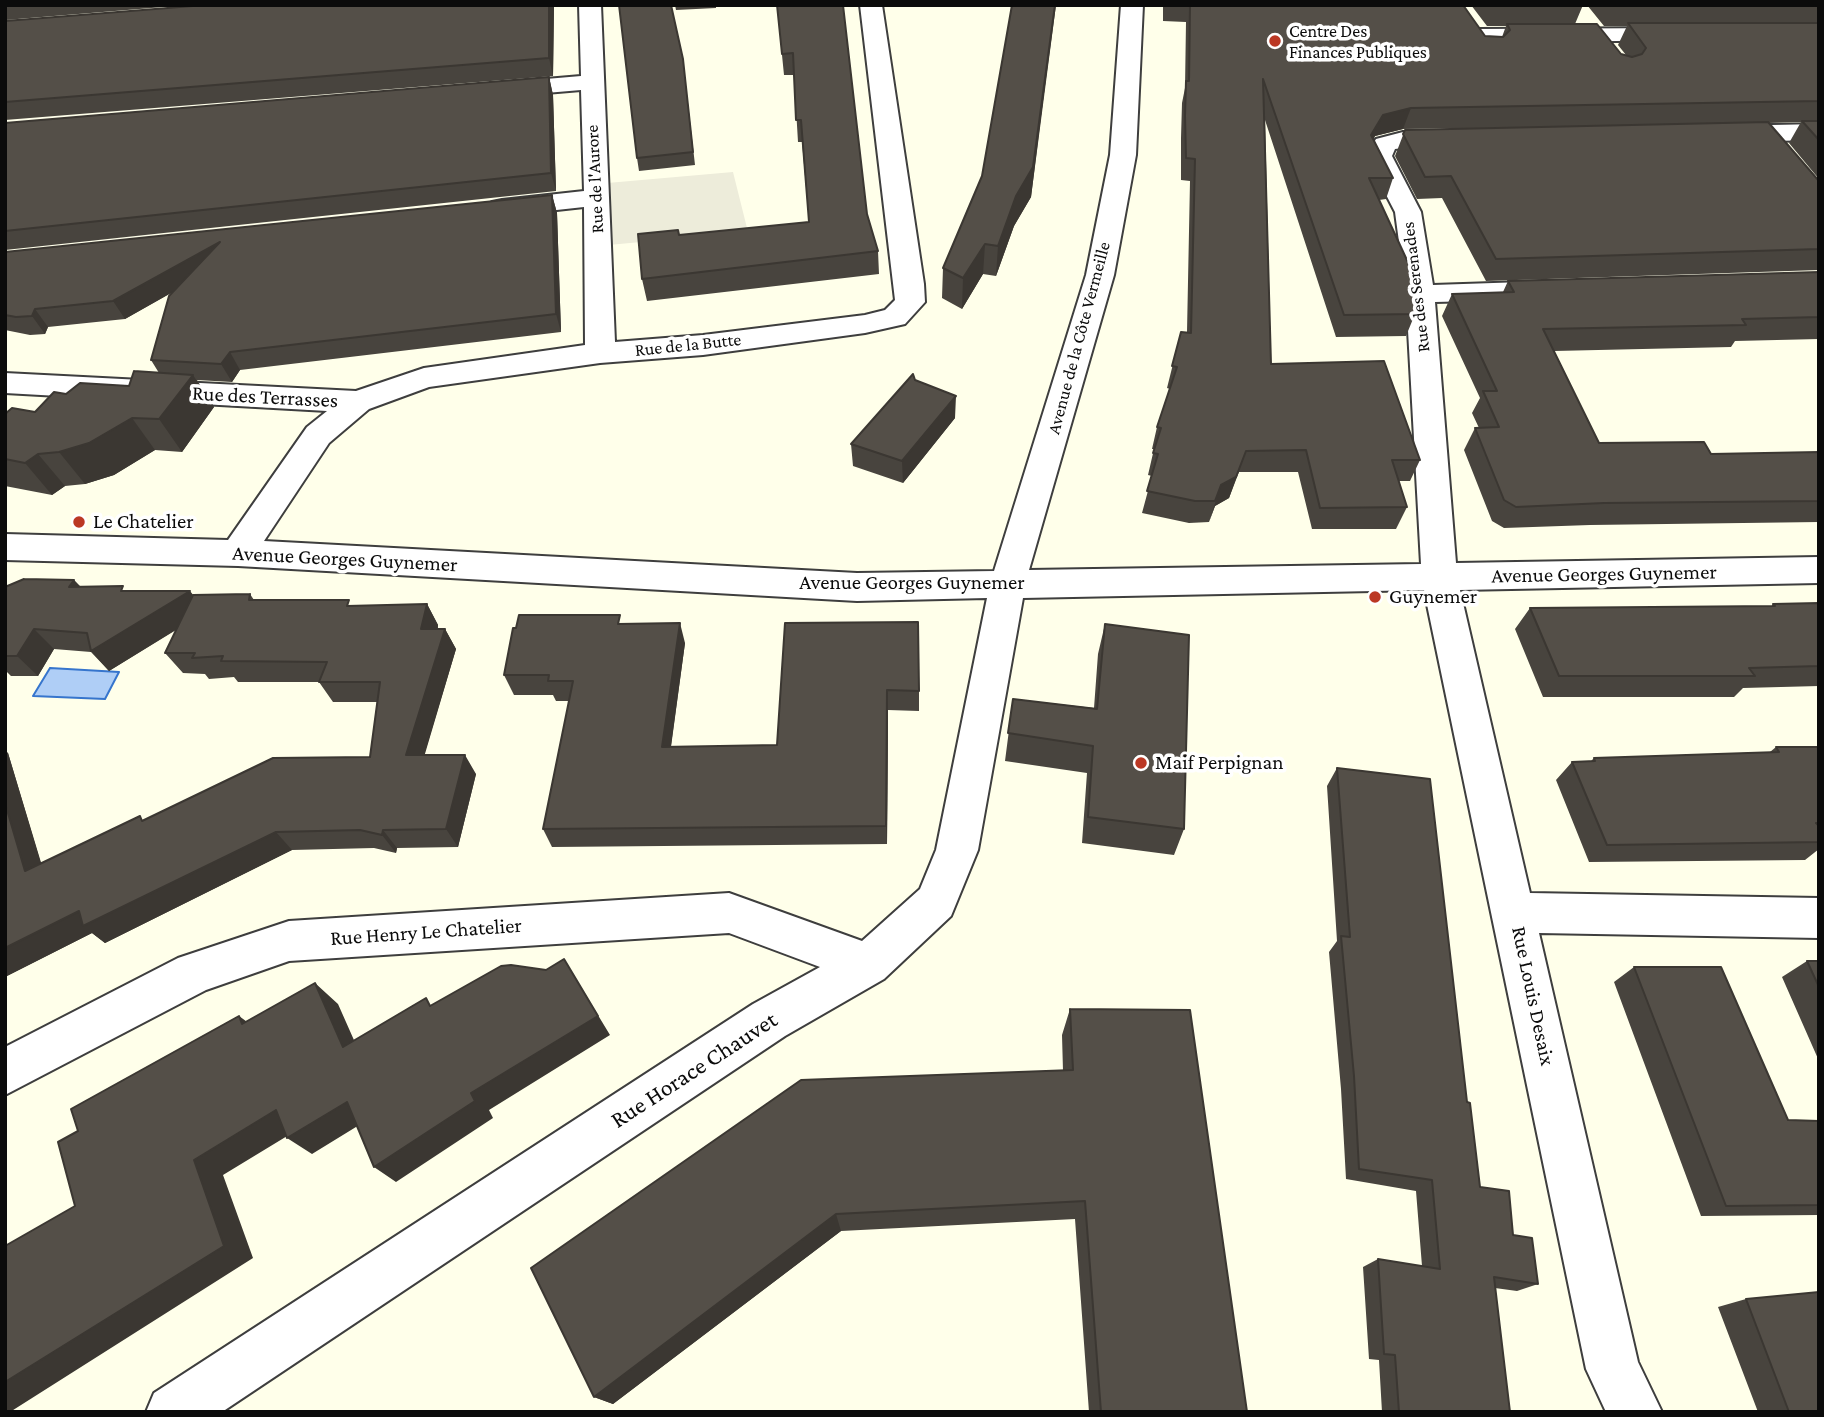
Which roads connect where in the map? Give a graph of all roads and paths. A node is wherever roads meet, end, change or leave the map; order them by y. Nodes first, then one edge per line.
1 (590, 5) edge
2 (871, 5) edge
3 (1132, 5) edge
4 (1463, 15) edge
5 (1581, 15) dead end
6 (1597, 35) junction
7 (1703, 35) edge
8 (1614, 58) edge
9 (591, 82) junction
10 (479, 91) edge
11 (1819, 132) edge
12 (1763, 133) junction
13 (1693, 134) edge
14 (1472, 139) edge
15 (1787, 162) edge
16 (597, 198) junction
17 (474, 211) edge
18 (1585, 289) edge
19 (1420, 294) junction
20 (600, 353) junction
21 (5, 383) edge
22 (358, 402) junction
23 (5, 547) edge
24 (238, 553) junction
25 (1819, 570) edge
26 (1439, 577) junction
27 (1008, 583) junction
28 (1515, 913) junction
29 (1819, 918) edge
30 (868, 964) junction
31 (5, 1072) edge
32 (173, 1412) edge
33 (1635, 1412) edge

1 - 9 street, Rue de l'Aurore
2 - 20 street, Rue de la Butte
3 - 27 street, Avenue de la Côte Vermeille
4 - 6 street
5 - 6 street
6 - 7 street
6 - 8 street
9 - 10 street
9 - 16 street, Rue de l'Aurore
11 - 12 street
12 - 13 street
12 - 15 street
14 - 19 street, Rue des Serenades
16 - 17 street
16 - 20 street, Rue de l'Aurore
18 - 19 street
19 - 26 street, Rue des Serenades
20 - 22 street, Rue de la Butte
21 - 22 street, Rue des Terrasses
22 - 24 street, Rue de la Butte
23 - 24 street, Avenue Georges Guynemer
24 - 27 street, Avenue Georges Guynemer
25 - 26 street, Avenue Georges Guynemer
26 - 27 street, Avenue Georges Guynemer
26 - 28 street, Rue Louis Desaix
27 - 30 street, Rue Horace Chauvet
28 - 29 street
28 - 33 street, Rue Louis Desaix
30 - 31 street, Rue Henry Le Chatelier
30 - 32 street, Rue Horace Chauvet

